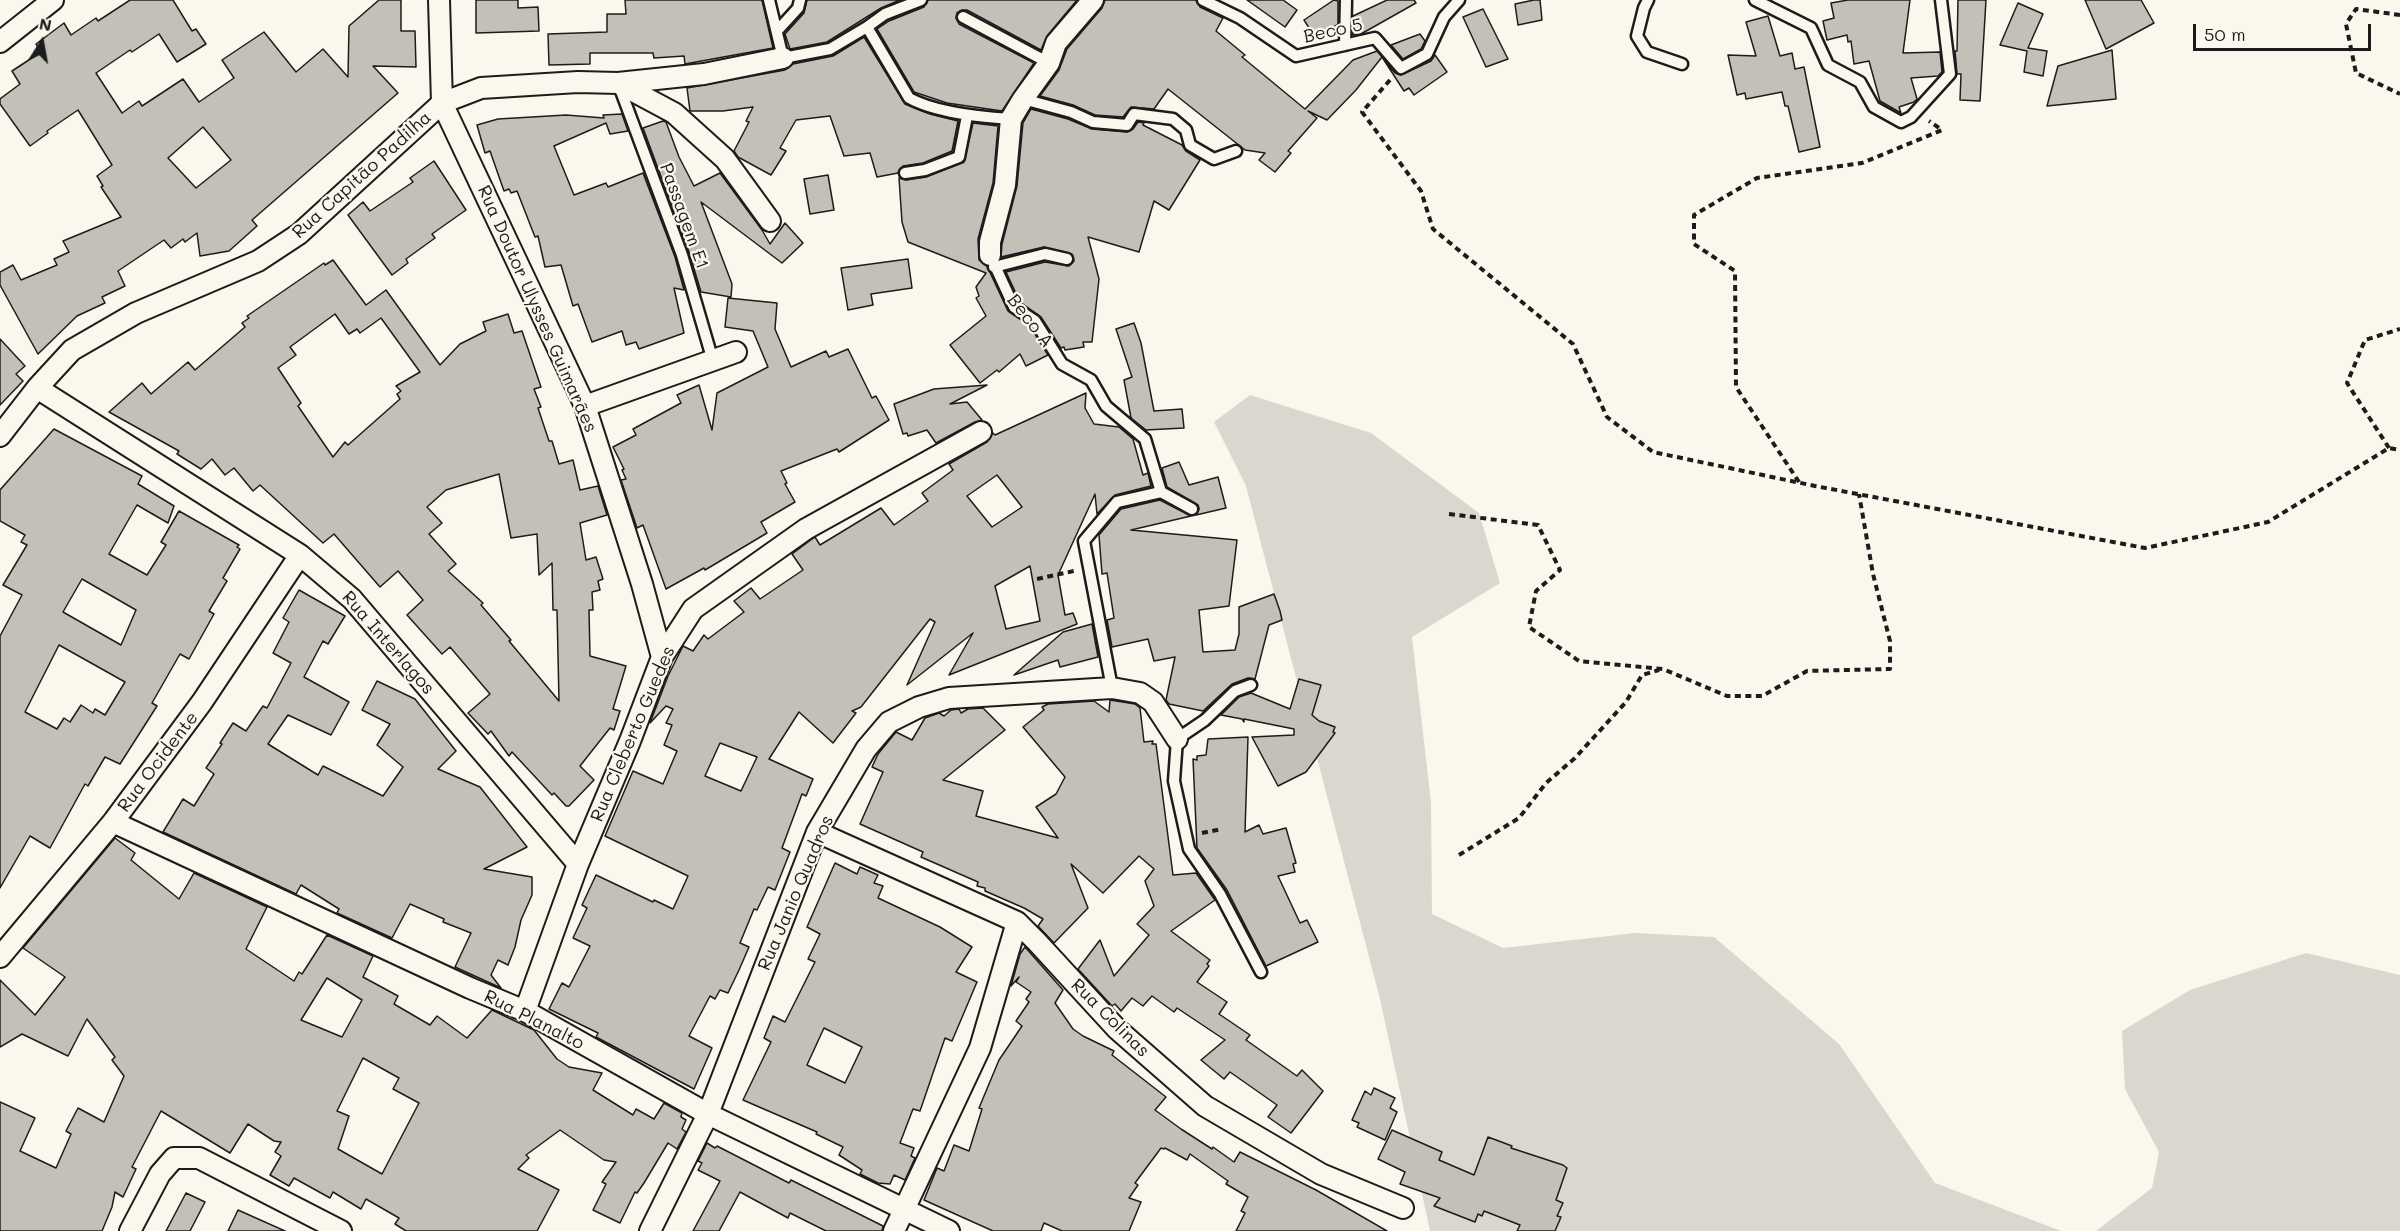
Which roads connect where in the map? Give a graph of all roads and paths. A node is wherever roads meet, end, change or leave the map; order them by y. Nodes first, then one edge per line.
1 (53, 0) edge
2 (438, 0) edge
3 (769, 0) edge
4 (800, 0) edge
5 (921, 0) edge
6 (1093, 0) edge
7 (1203, 0) edge
8 (1346, 0) edge
9 (1459, 0) edge
10 (1648, 0) edge
11 (1755, 0) edge
12 (1941, 0) edge
13 (2400, 15) edge
14 (963, 17) dead end
15 (867, 27) junction
16 (777, 31) junction
17 (0, 42) edge
18 (1345, 45) junction
19 (783, 58) junction
20 (1049, 63) junction
21 (1682, 64) dead end
22 (1401, 68) junction
23 (618, 83) junction
24 (2400, 94) edge
25 (1023, 99) junction
26 (442, 103) junction
27 (967, 116) junction
28 (1011, 119) junction
29 (1901, 122) junction
30 (1236, 151) dead end
31 (905, 173) dead end
32 (770, 221) dead end
33 (1067, 259) dead end
34 (992, 261) junction
35 (2400, 329) edge
36 (736, 352) dead end
37 (713, 361) junction
38 (38, 388) junction
39 (585, 406) junction
40 (981, 432) dead end
41 (0, 436) edge
42 (2389, 448) junction
43 (2400, 450) edge
44 (1800, 482) junction
45 (1161, 492) junction
46 (1859, 494) junction
47 (1192, 509) dead end
48 (1449, 514) dead end
49 (300, 555) junction
50 (1089, 568) junction
51 (1037, 579) dead end
52 (662, 657) junction
53 (1663, 669) junction
54 (1251, 685) dead end
55 (1112, 688) junction
56 (1177, 739) junction
57 (113, 822) junction
58 (817, 832) junction
59 (1459, 855) dead end
60 (578, 864) junction
61 (1017, 922) junction
62 (0, 957) edge
63 (1261, 972) dead end
64 (525, 1011) junction
65 (708, 1114) junction
66 (1403, 1208) dead end
67 (904, 1210) junction
68 (130, 1231) edge
69 (341, 1231) edge
70 (650, 1231) edge
71 (894, 1231) edge
72 (949, 1231) edge

1 - 17 street
2 - 26 street
3 - 16 lane
4 - 16 lane
5 - 15 lane
6 - 20 street
7 - 18 lane, Beco 5
8 - 18 lane
9 - 22 lane
10 - 21 lane
11 - 29 lane
12 - 29 lane
13 - 24 path
14 - 20 lane
15 - 19 lane
15 - 27 lane
16 - 19 lane
18 - 22 lane, Beco 5
19 - 23 street, Rua Capitão Padilha
20 - 25 street
22 - 44 path
23 - 26 street, Rua Capitão Padilha
23 - 32 street
23 - 37 lane, Passagem E1
25 - 28 street
25 - 30 lane
26 - 38 street, Rua Capitão Padilha
26 - 39 street, Rua Doutor Ulysses Guimarães
27 - 28 lane
27 - 31 lane
28 - 34 street
29 - 44 path
33 - 34 lane
34 - 45 lane, Beco A
35 - 42 path
36 - 37 street
37 - 39 street
38 - 41 street, Rua Capitão Padilha
38 - 49 street, Rua Interlagos
39 - 52 street, Rua Doutor Ulysses Guimarães
40 - 52 street, Rua Cleberto Guedes
42 - 43 path
42 - 46 path
44 - 46 path
45 - 47 lane
45 - 50 lane
46 - 53 path
48 - 53 path
49 - 57 street, Rua Ocidente
49 - 60 street, Rua Interlagos
50 - 51 path
50 - 55 lane
52 - 60 street, Rua Cleberto Guedes
53 - 59 path
54 - 56 lane
55 - 56 street, Rua Janio Quadros
55 - 58 street, Rua Janio Quadros
56 - 63 lane
57 - 62 street, Rua Ocidente
57 - 64 street, Rua Planalto
58 - 61 street, Rua Colinas
58 - 65 street, Rua Janio Quadros
60 - 64 street, Rua Cleberto Guedes
61 - 66 street, Rua Colinas
61 - 67 street
64 - 65 street, Rua Planalto
65 - 67 street, Rua Planalto
65 - 70 street, Rua Janio Quadros
67 - 71 street
67 - 72 street, Rua Planalto
68 - 69 street

